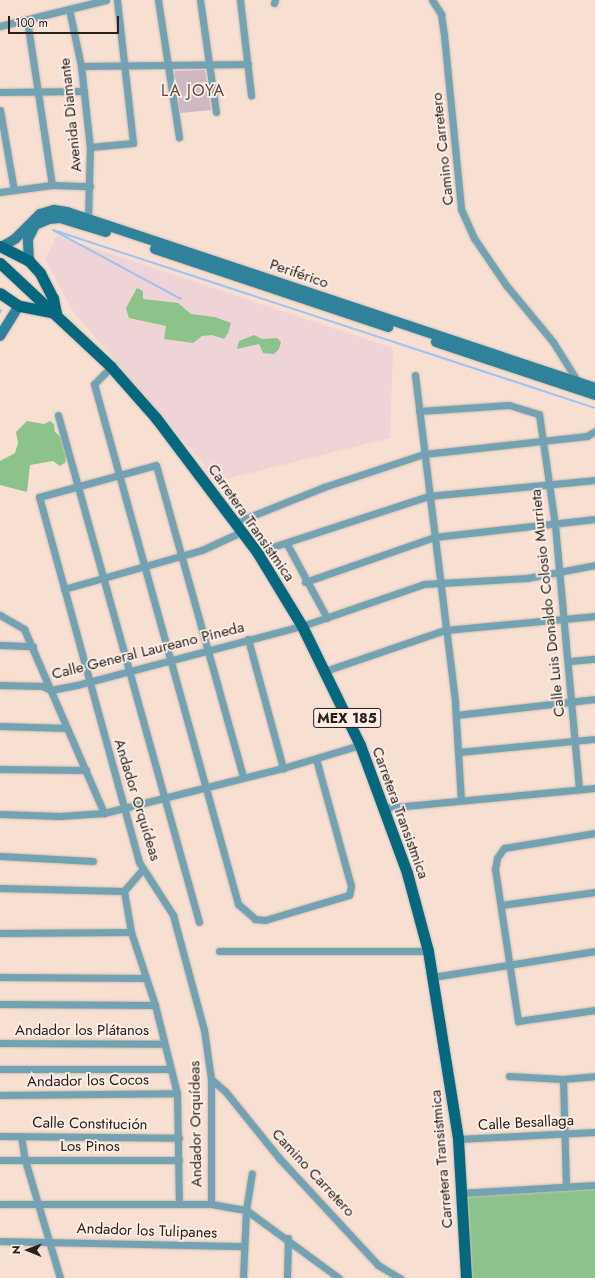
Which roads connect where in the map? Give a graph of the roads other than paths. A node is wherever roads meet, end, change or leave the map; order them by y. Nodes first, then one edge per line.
1 (106, 0) edge
2 (116, 0) edge
3 (158, 0) edge
4 (200, 0) edge
5 (240, 0) edge
6 (432, 0) edge
7 (70, 9) junction
8 (28, 20) junction
9 (0, 26) edge
10 (248, 64) junction
11 (81, 66) junction
12 (209, 66) junction
13 (168, 67) junction
14 (127, 68) junction
15 (84, 91) junction
16 (0, 92) edge
17 (39, 92) junction
18 (251, 95) dead end
19 (0, 110) edge
20 (216, 112) dead end
21 (179, 137) dead end
22 (90, 147) junction
23 (52, 185) junction
24 (90, 186) junction
25 (14, 190) junction
26 (0, 192) edge
27 (47, 215) junction
28 (88, 219) junction
29 (2, 246) edge
30 (29, 262) junction
31 (0, 263) edge
32 (0, 293) edge
33 (319, 300) junction
34 (332, 304) junction
35 (19, 306) junction
36 (56, 313) junction
37 (0, 336) edge
38 (111, 367) junction
39 (415, 375) dead end
40 (578, 382) junction
41 (595, 388) edge
42 (595, 395) edge
43 (419, 411) junction
44 (58, 416) dead end
45 (595, 431) edge
46 (543, 441) junction
47 (424, 454) junction
48 (119, 473) junction
49 (595, 480) edge
50 (547, 483) junction
51 (79, 484) junction
52 (428, 496) junction
53 (595, 519) edge
54 (555, 525) junction
55 (238, 527) junction
56 (434, 538) junction
57 (287, 544) junction
58 (257, 552) junction
59 (182, 556) junction
60 (595, 565) edge
61 (144, 566) junction
62 (559, 573) junction
63 (102, 577) junction
64 (305, 582) junction
65 (439, 583) junction
66 (64, 589) junction
67 (0, 616) edge
68 (595, 616) edge
69 (565, 617) junction
70 (327, 618) junction
71 (302, 626) junction
72 (445, 630) junction
73 (248, 639) junction
74 (0, 645) edge
75 (33, 646) junction
76 (210, 650) junction
77 (595, 659) edge
78 (170, 661) junction
79 (570, 661) junction
80 (324, 671) junction
81 (129, 672) junction
82 (89, 681) junction
83 (0, 685) edge
84 (51, 690) junction
85 (595, 700) edge
86 (572, 702) junction
87 (456, 715) junction
88 (0, 726) edge
89 (67, 728) junction
90 (595, 739) edge
91 (576, 741) junction
92 (360, 745) junction
93 (459, 752) junction
94 (316, 759) junction
95 (283, 768) junction
96 (0, 769) edge
97 (86, 770) junction
98 (243, 777) junction
99 (206, 787) junction
100 (595, 788) edge
101 (579, 789) junction
102 (164, 797) junction
103 (462, 800) junction
104 (124, 808) junction
105 (384, 808) junction
106 (104, 813) junction
107 (0, 814) edge
108 (595, 833) edge
109 (0, 856) edge
110 (92, 860) dead end
111 (143, 870) junction
112 (0, 888) edge
113 (124, 892) junction
114 (595, 892) edge
115 (501, 905) junction
116 (200, 922) dead end
117 (131, 932) junction
118 (0, 933) edge
119 (428, 951) junction
120 (595, 951) edge
121 (219, 952) dead end
122 (509, 964) junction
123 (0, 977) edge
124 (433, 977) junction
125 (146, 978) junction
126 (0, 1004) edge
127 (155, 1005) junction
128 (595, 1010) edge
129 (0, 1043) edge
130 (164, 1044) junction
131 (0, 1069) edge
132 (171, 1069) junction
133 (509, 1076) dead end
134 (595, 1076) edge
135 (563, 1078) junction
136 (211, 1079) junction
137 (177, 1093) junction
138 (0, 1095) edge
139 (595, 1132) edge
140 (564, 1135) junction
141 (0, 1136) edge
142 (21, 1136) junction
143 (179, 1138) junction
144 (458, 1139) junction
145 (0, 1160) edge
146 (25, 1160) junction
147 (179, 1160) junction
148 (252, 1173) dead end
149 (595, 1185) edge
150 (566, 1186) junction
151 (460, 1193) junction
152 (0, 1204) edge
153 (179, 1204) junction
154 (211, 1204) junction
155 (38, 1205) junction
156 (246, 1210) junction
157 (288, 1238) junction
158 (0, 1241) edge
159 (49, 1241) junction
160 (244, 1246) junction
161 (60, 1278) edge
162 (243, 1278) edge
163 (287, 1278) edge
164 (339, 1278) edge
165 (400, 1278) edge
166 (466, 1278) edge

1 - 7 street
2 - 14 street
3 - 13 street
4 - 12 street
5 - 10 street
6 - 40 street, Camino Carretero
7 - 8 street
7 - 11 street, Avenida Diamante
8 - 9 street
8 - 17 street
10 - 12 street
10 - 18 street
11 - 14 street
11 - 15 street, Avenida Diamante
12 - 13 street
12 - 20 street
13 - 14 street
13 - 21 street
14 - 22 street
15 - 17 street
15 - 22 street, Avenida Diamante
16 - 17 street
17 - 23 street
19 - 25 street
22 - 24 street, Avenida Diamante
23 - 24 street
23 - 25 street
24 - 28 street, Avenida Diamante
25 - 26 street
27 - 28 main road, Periférico
27 - 29 main road
27 - 30 main road
27 - 33 main road, Periférico
28 - 33 main road, Periférico
29 - 30 main road
30 - 36 main road
31 - 36 main road, Carretera Transistmica / MEX 185
32 - 35 main road
33 - 34 main road, Periférico
34 - 40 main road, Periférico
34 - 42 main road, Periférico
35 - 36 main road
35 - 37 main road
36 - 38 main road, Carretera Transistmica / MEX 185
38 - 48 street
38 - 55 main road, Carretera Transistmica / MEX 185
39 - 43 street
40 - 41 main road, Periférico
43 - 46 street, Calle Luis Donaldo Colosio Murrieta
43 - 47 street
44 - 51 street
45 - 46 street
46 - 47 street
46 - 50 street, Calle Luis Donaldo Colosio Murrieta
47 - 52 street
47 - 55 street
48 - 51 street
48 - 59 street
48 - 61 street
49 - 50 street
50 - 52 street
50 - 54 street, Calle Luis Donaldo Colosio Murrieta
51 - 63 street
51 - 66 street, Andador Orquídeas
52 - 56 street
52 - 57 street
53 - 54 street
54 - 56 street
54 - 62 street, Calle Luis Donaldo Colosio Murrieta
55 - 58 main road, Carretera Transistmica / MEX 185
55 - 59 street
56 - 64 street
56 - 65 street
57 - 58 street
57 - 64 street
58 - 71 main road, Carretera Transistmica / MEX 185
59 - 61 street
59 - 76 street
60 - 62 street, Calle General Laureano Pineda
61 - 63 street
61 - 78 street
62 - 65 street, Calle General Laureano Pineda
62 - 69 street, Calle Luis Donaldo Colosio Murrieta
63 - 66 street
63 - 81 street
64 - 70 street
65 - 70 street, Calle General Laureano Pineda
65 - 72 street
66 - 82 street, Andador Orquídeas
67 - 75 street
68 - 69 street
69 - 72 street
69 - 79 street, Calle Luis Donaldo Colosio Murrieta
70 - 71 street, Calle General Laureano Pineda
71 - 73 street, Calle General Laureano Pineda
71 - 80 main road, Carretera Transistmica / MEX 185
72 - 80 street
72 - 87 street
73 - 76 street, Calle General Laureano Pineda
73 - 95 street
74 - 75 street
75 - 84 street
76 - 78 street, Calle General Laureano Pineda
76 - 98 street
77 - 79 street
78 - 81 street, Calle General Laureano Pineda
78 - 99 street
79 - 86 street, Calle Luis Donaldo Colosio Murrieta
80 - 92 main road, Carretera Transistmica / MEX 185
81 - 82 street, Calle General Laureano Pineda
81 - 102 street
82 - 84 street, Calle General Laureano Pineda
82 - 104 street, Andador Orquídeas
83 - 84 street, Calle General Laureano Pineda
84 - 89 street
85 - 86 street
86 - 87 street
86 - 91 street, Calle Luis Donaldo Colosio Murrieta
87 - 93 street
88 - 89 street
89 - 97 street
90 - 91 street
91 - 93 street
91 - 101 street, Calle Luis Donaldo Colosio Murrieta
92 - 94 street
92 - 105 main road, Carretera Transistmica / MEX 185
93 - 103 street
94 - 95 street
94 - 99 street
95 - 98 street
96 - 97 street
97 - 106 street
98 - 99 street
99 - 102 street
100 - 101 street
101 - 103 street
102 - 104 street
102 - 116 street
103 - 105 street
104 - 106 street
104 - 111 street, Andador Orquídeas
105 - 119 main road, Carretera Transistmica / MEX 185
106 - 107 street
108 - 115 street
109 - 110 street
111 - 113 street
111 - 136 street, Andador Orquídeas
112 - 113 street
113 - 117 street
114 - 115 street
115 - 122 street
117 - 118 street
117 - 125 street
119 - 121 street
119 - 124 main road, Carretera Transistmica / MEX 185
120 - 122 street
122 - 124 street
122 - 128 street
123 - 125 street
124 - 144 main road, Carretera Transistmica / MEX 185
125 - 127 street
126 - 127 street
127 - 130 street
129 - 130 street, Andador los Plátanos
130 - 132 street
131 - 132 street
132 - 137 street
133 - 135 street
134 - 135 street
135 - 140 street
136 - 154 street, Andador Orquídeas
136 - 165 street, Camino Carretero
137 - 138 street, Andador los Cocos
137 - 143 street
139 - 140 street, Calle Besallaga
140 - 144 street, Calle Besallaga
140 - 150 street
141 - 142 street, Calle Constitución
142 - 143 street, Calle Constitución
142 - 146 street
143 - 147 street
144 - 151 main road, Carretera Transistmica / MEX 185
145 - 146 street, Los Pinos
146 - 147 street, Los Pinos
146 - 155 street
147 - 153 street
148 - 156 street
149 - 150 street
150 - 151 street
151 - 166 main road, Carretera Transistmica / MEX 185
152 - 155 street
153 - 154 street
153 - 155 street
154 - 156 street
155 - 159 street
156 - 157 street
156 - 160 street
157 - 163 street
157 - 164 street
158 - 159 street, Andador los Tulipanes
159 - 160 street, Andador los Tulipanes
159 - 161 street
160 - 162 street

